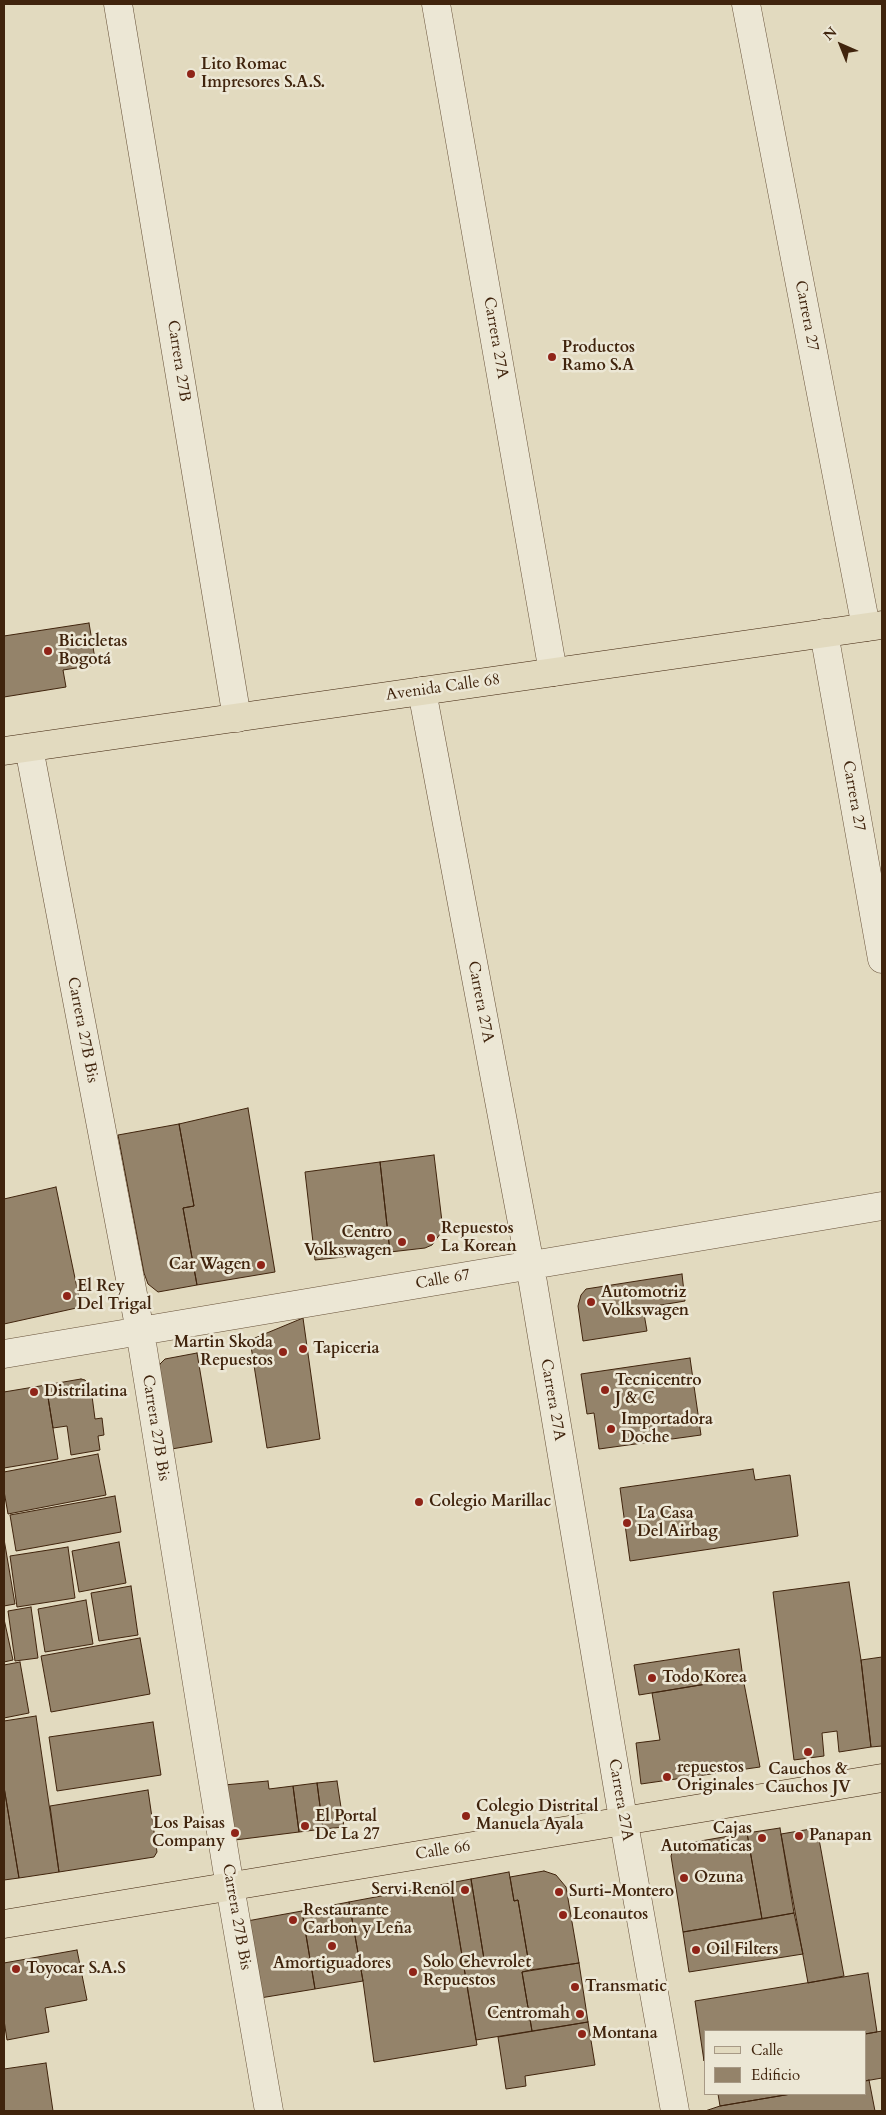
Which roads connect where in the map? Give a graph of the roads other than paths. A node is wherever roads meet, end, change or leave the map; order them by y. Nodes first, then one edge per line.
1 (118, 4) edge
2 (436, 4) edge
3 (746, 4) edge
4 (874, 626) edge
5 (824, 633) junction
6 (553, 672) junction
7 (422, 691) junction
8 (237, 718) junction
9 (17, 749) edge
10 (882, 959) edge
11 (882, 1206) edge
12 (530, 1265) junction
13 (140, 1331) junction
14 (4, 1354) edge
15 (882, 1778) edge
16 (623, 1820) junction
17 (231, 1886) junction
18 (4, 1924) edge
19 (269, 2111) edge
20 (675, 2111) edge

1 - 8 street, Carrera 27B
2 - 6 street, Carrera 27A
3 - 4 street, Carrera 27
4 - 5 main road, Avenida Calle 68
5 - 6 main road, Avenida Calle 68
5 - 10 street, Carrera 27
6 - 7 main road, Avenida Calle 68
7 - 8 main road, Avenida Calle 68
7 - 12 street, Carrera 27A
8 - 9 main road, Avenida Calle 68
9 - 13 street, Carrera 27B Bis
11 - 12 street, Calle 67
12 - 13 street, Calle 67
12 - 16 street, Carrera 27A
13 - 14 street, Calle 67
13 - 17 street, Carrera 27B Bis
15 - 16 main road, Calle 66
16 - 17 main road, Calle 66
16 - 20 street, Carrera 27A
17 - 18 main road, Calle 66
17 - 19 street, Carrera 27B Bis

